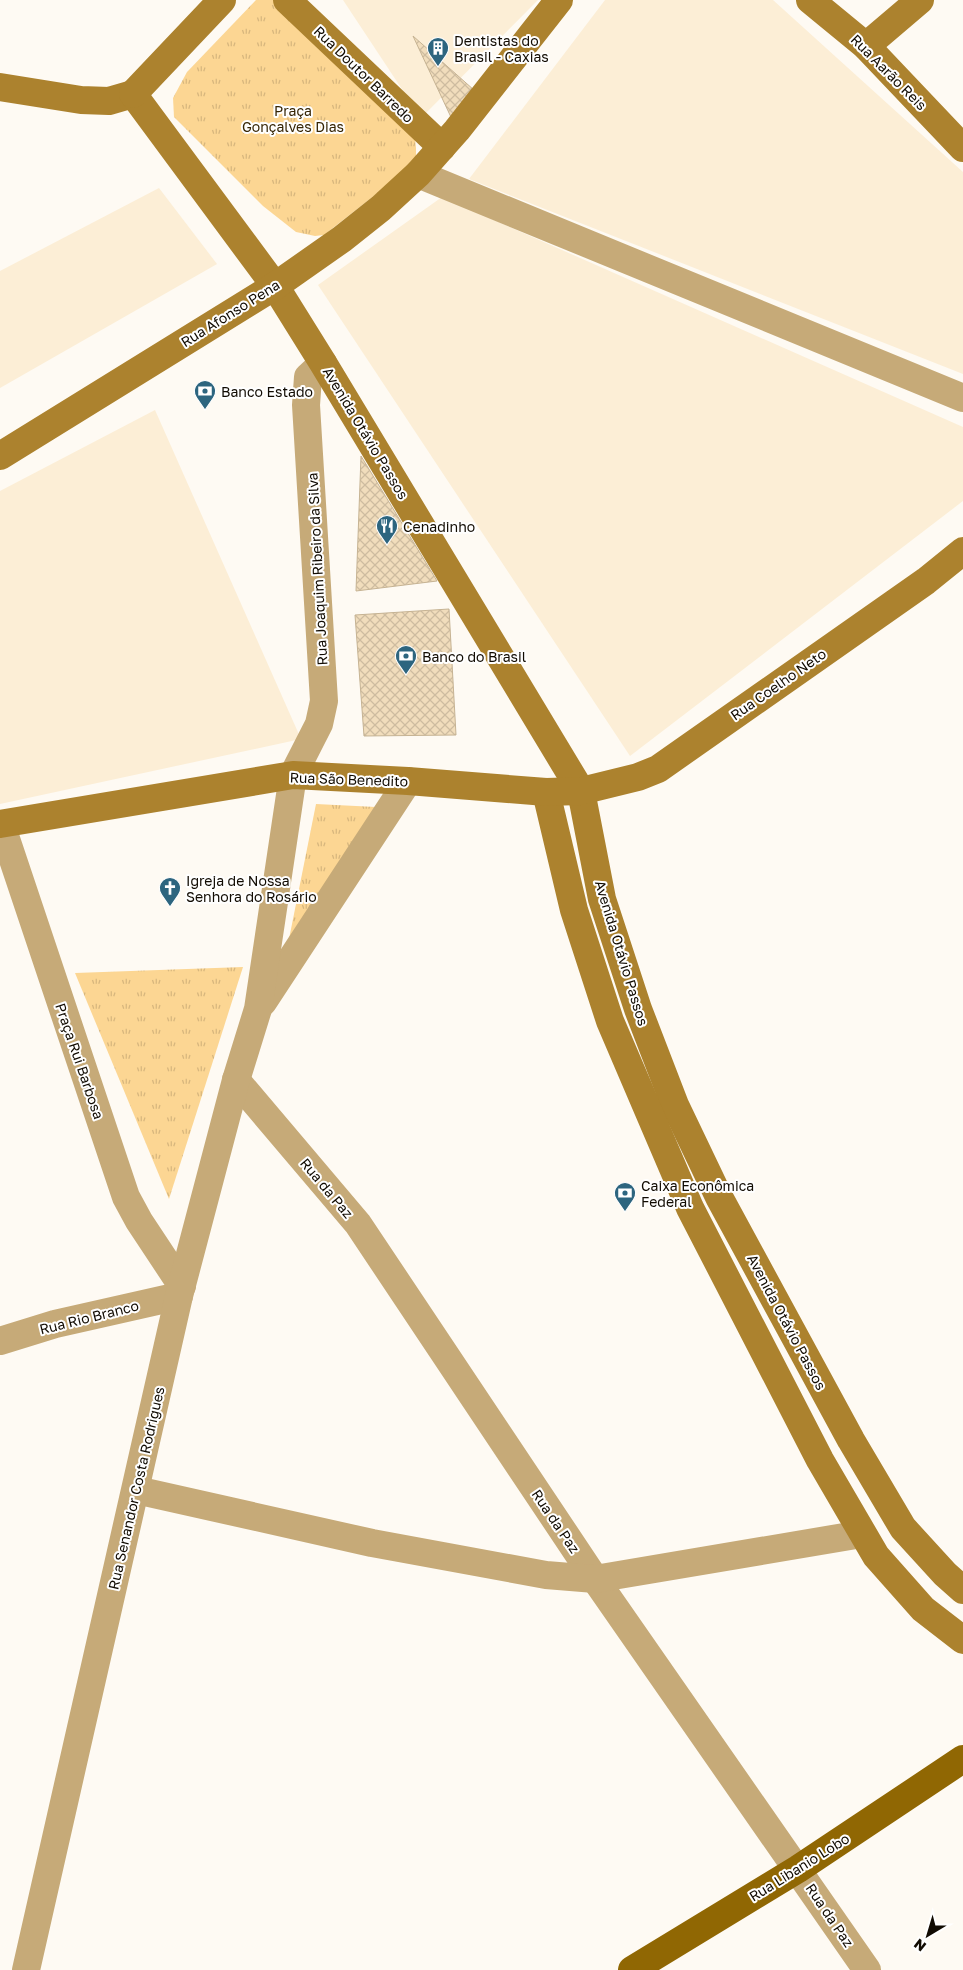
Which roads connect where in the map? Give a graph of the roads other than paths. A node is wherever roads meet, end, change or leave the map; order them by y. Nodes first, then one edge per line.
1 (222, 0) edge
2 (287, 0) edge
3 (559, 0) edge
4 (810, 0) edge
5 (920, 0) edge
6 (866, 46) junction
7 (0, 87) edge
8 (133, 94) junction
9 (442, 147) junction
10 (963, 148) edge
11 (418, 174) junction
12 (275, 286) junction
13 (324, 363) junction
14 (963, 398) edge
15 (0, 456) edge
16 (963, 551) edge
17 (293, 775) junction
18 (408, 781) junction
19 (581, 791) junction
20 (546, 792) junction
21 (0, 824) edge
22 (258, 1009) junction
23 (638, 1009) junction
24 (610, 1021) junction
25 (236, 1080) junction
26 (181, 1291) junction
27 (0, 1341) edge
28 (136, 1490) junction
29 (862, 1534) junction
30 (595, 1579) junction
31 (963, 1590) edge
32 (963, 1640) edge
33 (963, 1759) edge
34 (798, 1869) junction
35 (26, 1970) edge
36 (632, 1970) edge
37 (867, 1970) edge

1 - 8 main road
2 - 9 main road, Rua Doutor Barredo
3 - 9 main road, Rua Afonso Pena
4 - 6 main road, Rua Aarão Reis
5 - 6 main road
6 - 10 main road, Rua Aarão Reis
7 - 8 main road
8 - 12 main road, Avenida Otávio Passos
9 - 11 main road, Rua Afonso Pena
11 - 12 main road, Rua Afonso Pena
11 - 14 street
12 - 13 main road, Avenida Otávio Passos
12 - 15 main road, Rua Afonso Pena
13 - 17 street, Rua Joaquim Ribeiro da Silva
13 - 19 main road, Avenida Otávio Passos
16 - 19 main road, Rua Coelho Neto
17 - 18 main road, Rua São Benedito
17 - 21 main road, Rua São Benedito
17 - 22 street
18 - 20 main road, Rua São Benedito
18 - 22 street
19 - 20 main road, Rua São Benedito
19 - 23 main road, Avenida Otávio Passos
20 - 24 main road
21 - 26 street, Praça Rui Barbosa
22 - 25 street, Rua Senandor Costa Rodrigues
23 - 24 street
23 - 31 main road, Avenida Otávio Passos
24 - 29 main road
25 - 26 street, Rua Senandor Costa Rodrigues
25 - 30 street, Rua da Paz
26 - 27 street, Rua Rio Branco
26 - 28 street, Rua Senandor Costa Rodrigues
28 - 30 street
28 - 35 street, Rua Senandor Costa Rodrigues
29 - 30 street
29 - 32 main road
30 - 34 street, Rua da Paz
33 - 34 main road, Rua Libanio Lobo
34 - 36 main road, Rua Libanio Lobo
34 - 37 street, Rua da Paz

